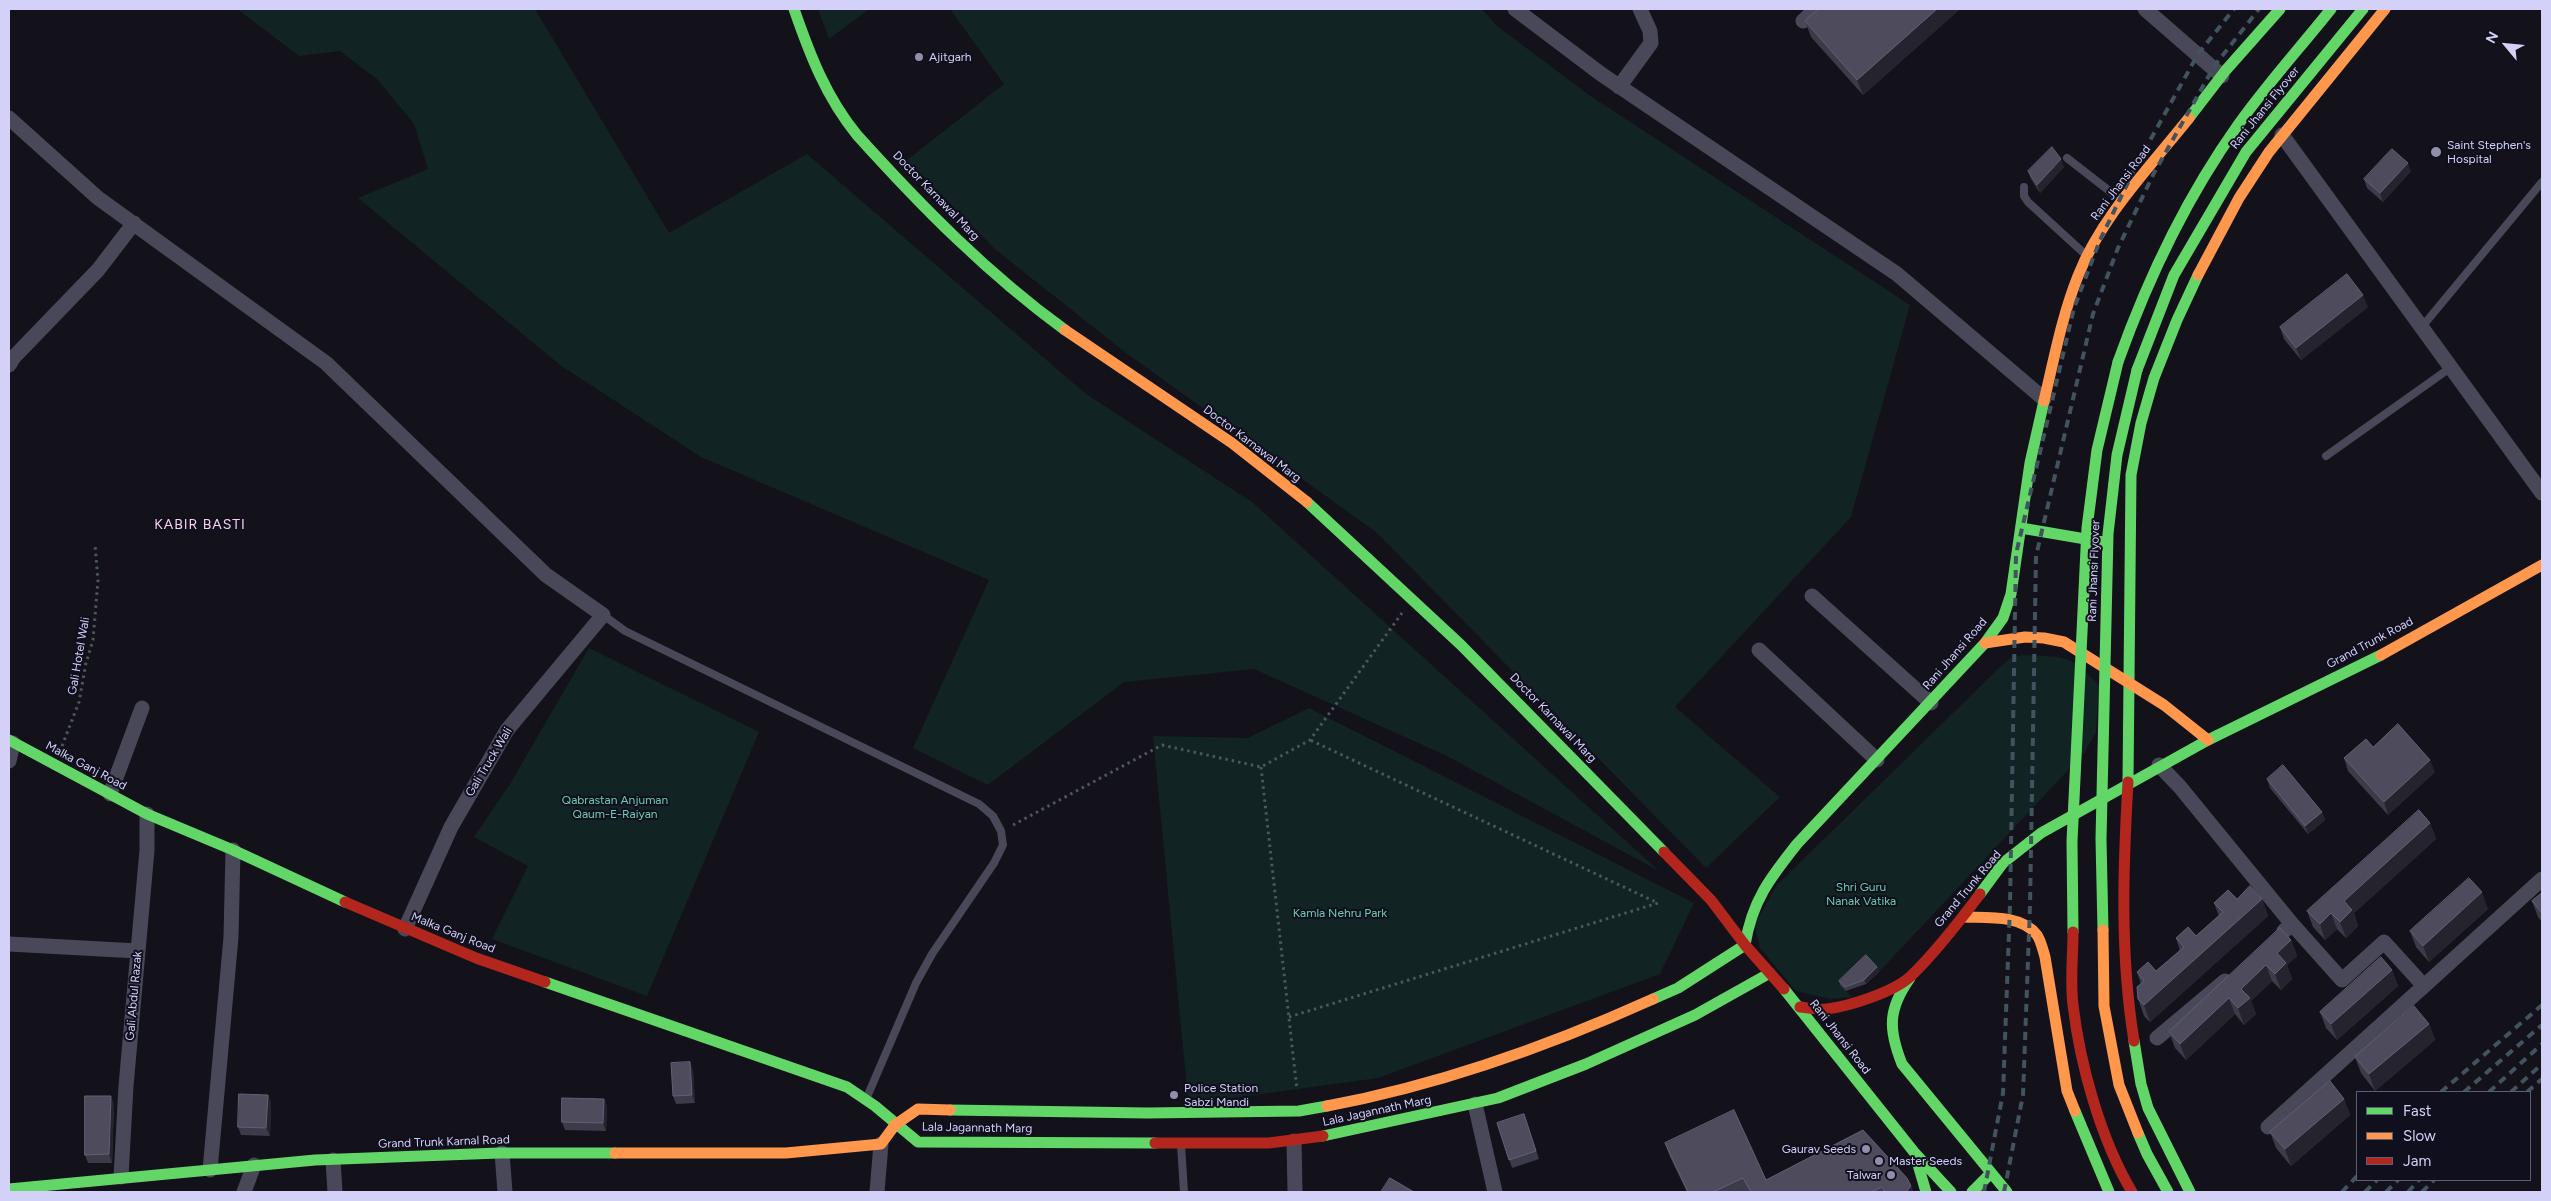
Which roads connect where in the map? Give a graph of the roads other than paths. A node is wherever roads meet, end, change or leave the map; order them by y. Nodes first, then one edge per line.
1 (794, 9) edge
2 (1515, 9) edge
3 (1640, 9) edge
4 (1816, 9) edge
5 (2144, 9) edge
6 (2280, 9) edge
7 (2331, 9) edge
8 (2363, 9) edge
9 (2385, 9) edge
10 (1803, 21) edge
11 (2222, 76) junction
12 (1619, 87) junction
13 (9, 118) edge
14 (2282, 135) junction
15 (2067, 158) dead end
16 (2542, 182) edge
17 (2024, 187) dead end
18 (2123, 201) junction
19 (134, 223) junction
20 (2088, 257) junction
21 (2421, 328) junction
22 (9, 365) edge
23 (2450, 368) junction
24 (2044, 399) junction
25 (2326, 456) dead end
26 (2542, 493) edge
27 (2021, 528) junction
28 (2132, 546) junction
29 (2542, 565) edge
30 (1812, 596) dead end
31 (603, 615) junction
32 (1985, 643) junction
33 (1759, 650) dead end
34 (2130, 682) junction
35 (1931, 703) junction
36 (142, 708) dead end
37 (2208, 740) junction
38 (11, 742) edge
39 (1877, 760) junction
40 (9, 761) edge
41 (2159, 766) junction
42 (2128, 782) junction
43 (110, 794) junction
44 (147, 814) junction
45 (233, 850) junction
46 (2542, 879) edge
47 (1711, 900) junction
48 (1728, 900) dead end
49 (1962, 917) junction
50 (2292, 924) junction
51 (405, 929) junction
52 (2270, 943) edge
53 (9, 944) edge
54 (1745, 945) junction
55 (138, 952) junction
56 (2240, 969) edge
57 (1770, 973) junction
58 (1910, 977) junction
59 (2424, 986) junction
60 (1800, 1007) junction
61 (2157, 1038) dead end
62 (867, 1097) junction
63 (1475, 1104) junction
64 (1317, 1123) junction
65 (895, 1125) junction
66 (2268, 1127) dead end
67 (1294, 1141) junction
68 (881, 1144) junction
69 (1181, 1144) junction
70 (1914, 1152) junction
71 (502, 1153) junction
72 (333, 1160) junction
73 (254, 1165) junction
74 (210, 1170) junction
75 (1990, 1174) junction
76 (121, 1177) junction
77 (9, 1189) edge
78 (244, 1192) edge
79 (335, 1192) edge
80 (505, 1192) edge
81 (877, 1192) edge
82 (1184, 1192) edge
83 (1295, 1192) edge
84 (1495, 1192) edge
85 (1926, 1192) edge
86 (1951, 1192) edge
87 (1972, 1192) edge
88 (2007, 1192) edge
89 (2109, 1192) edge
90 (2132, 1192) edge
91 (2168, 1192) edge
92 (2190, 1192) edge

1 - 47 main road, Doctor Karnawal Marg
2 - 12 street
3 - 12 street
4 - 10 street
5 - 11 street
6 - 11 main road, Rani Jhansi Road
7 - 90 main road, Rani Jhansi Flyover, bridge
8 - 91 main road, Rani Jhansi Flyover, bridge
9 - 14 main road
11 - 18 main road, Rani Jhansi Road
12 - 24 street
13 - 19 street
14 - 21 street
14 - 28 main road
15 - 18 lane
16 - 21 lane
17 - 20 lane
18 - 20 main road, Rani Jhansi Road
19 - 22 street
19 - 31 street
20 - 24 main road, Rani Jhansi Road
21 - 23 street
23 - 25 lane
23 - 26 street
24 - 27 main road, Rani Jhansi Road
27 - 28 main road
27 - 32 main road, Rani Jhansi Road
28 - 34 main road
29 - 37 main road, Grand Trunk Road
30 - 35 street
31 - 51 street, Gali Truck Wali
31 - 62 lane
32 - 34 main road
32 - 35 main road, Rani Jhansi Road
33 - 39 street
34 - 37 main road
34 - 42 main road
35 - 39 main road, Rani Jhansi Road
36 - 43 street
37 - 41 main road, Grand Trunk Road
38 - 40 street
38 - 43 main road, Malka Ganj Road
39 - 54 main road, Rani Jhansi Road
41 - 42 main road, Grand Trunk Road
41 - 50 street
42 - 49 main road, Grand Trunk Road
42 - 92 main road
43 - 44 main road, Malka Ganj Road
44 - 45 main road, Malka Ganj Road
44 - 55 street, Gali Abdul Razak
45 - 51 main road, Malka Ganj Road
45 - 74 street
46 - 59 street
47 - 48 main road
47 - 54 main road, Doctor Karnawal Marg
49 - 58 main road, Grand Trunk Road
49 - 89 main road
50 - 52 street
50 - 59 street
51 - 62 main road, Malka Ganj Road
53 - 55 street
54 - 57 main road, Rani Jhansi Road
54 - 64 main road, Lala Jagannath Marg
55 - 76 street, Gali Abdul Razak
56 - 61 street
57 - 60 main road, Rani Jhansi Road
57 - 63 main road, Lala Jagannath Marg
58 - 60 main road, Grand Trunk Road
58 - 75 main road
59 - 66 street
60 - 70 main road, Rani Jhansi Road
62 - 65 main road, Malka Ganj Road
63 - 64 main road, Lala Jagannath Marg
63 - 84 street
64 - 65 main road, Lala Jagannath Marg
64 - 67 main road, Lala Jagannath Marg
65 - 68 main road
65 - 69 main road, Lala Jagannath Marg
67 - 69 main road, Lala Jagannath Marg
67 - 83 street
68 - 71 main road, Grand Trunk Karnal Road
68 - 81 street
69 - 82 lane
70 - 85 main road
70 - 86 main road, Rani Jhansi Road
71 - 72 main road, Grand Trunk Karnal Road
71 - 80 street
72 - 73 main road, Grand Trunk Karnal Road
72 - 79 street
73 - 74 main road, Grand Trunk Karnal Road
73 - 78 street
74 - 76 main road, Grand Trunk Karnal Road
75 - 87 main road
75 - 88 main road
76 - 77 main road, Grand Trunk Karnal Road

